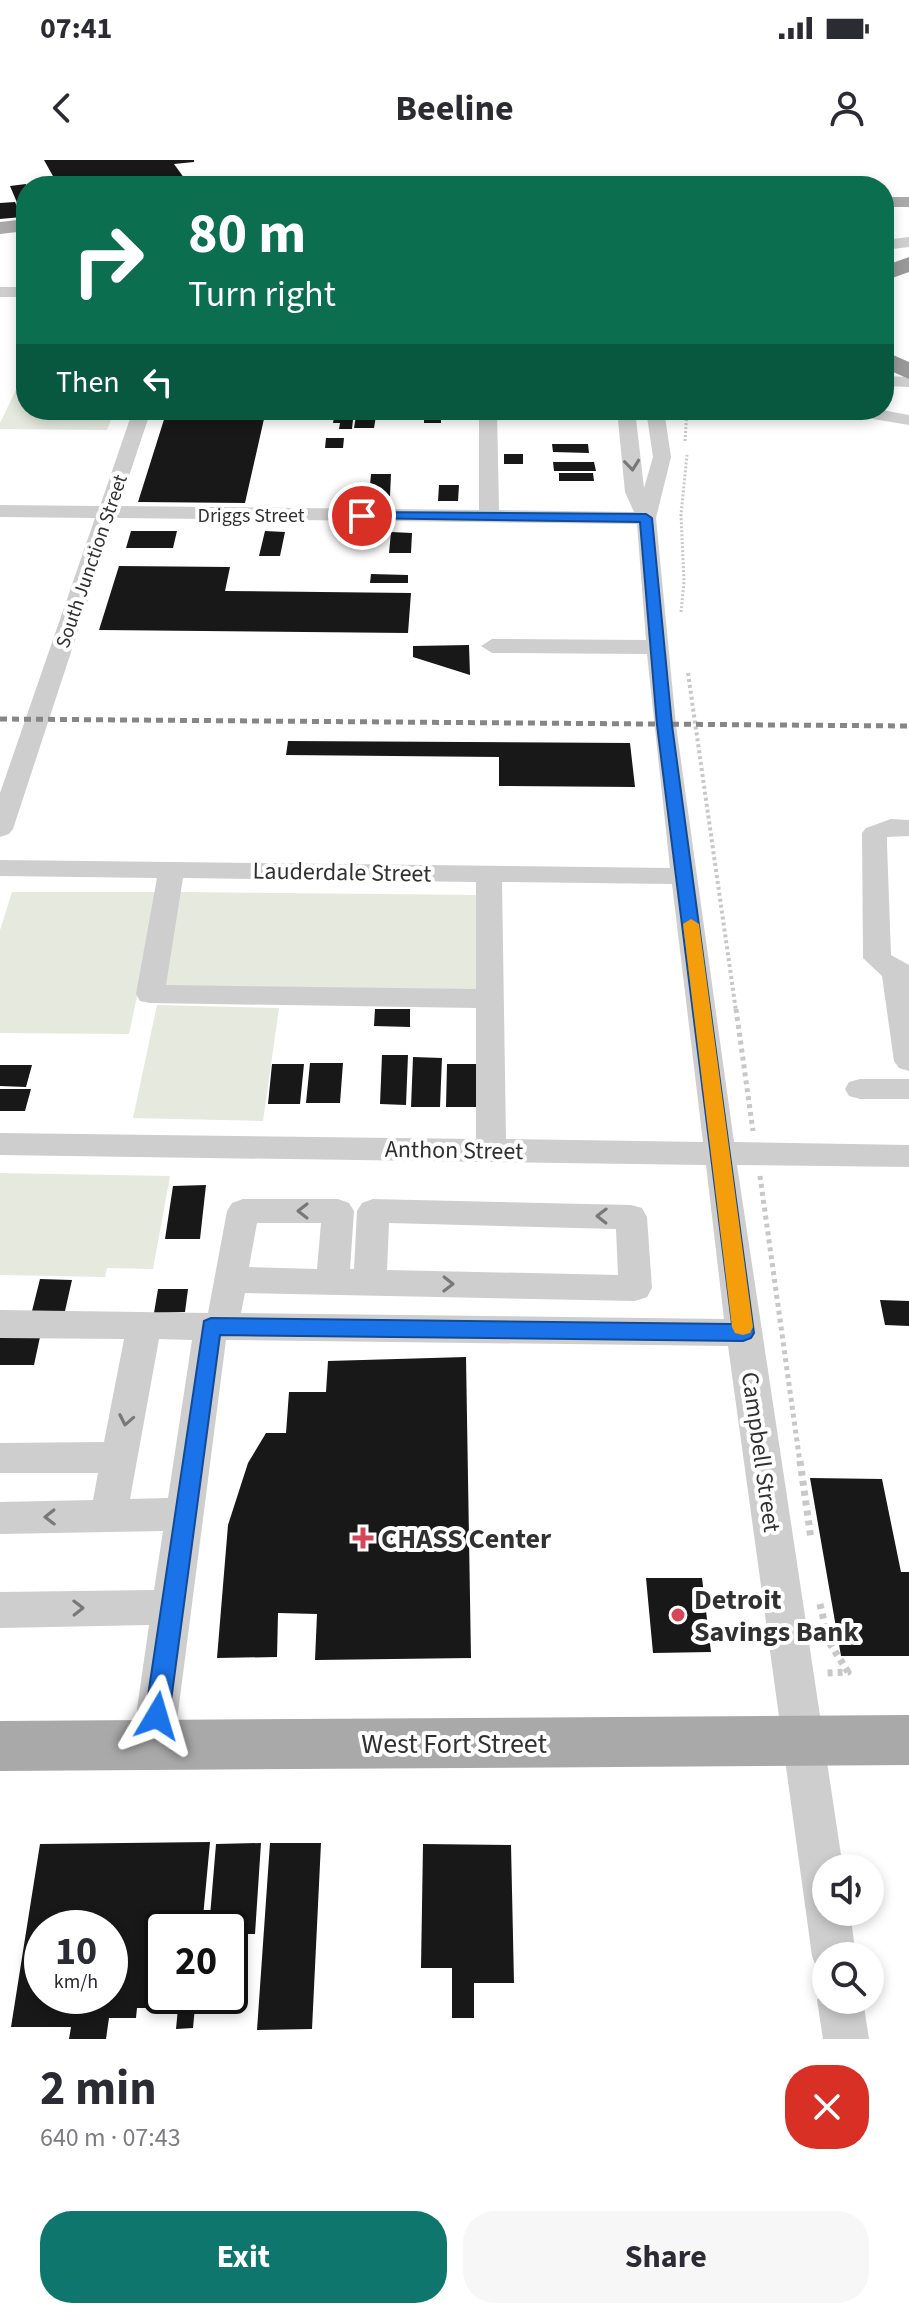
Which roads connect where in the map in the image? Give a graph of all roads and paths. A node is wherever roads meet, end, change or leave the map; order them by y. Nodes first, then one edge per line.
1 (139, 420) edge
2 (488, 420) edge
3 (627, 420) edge
4 (656, 420) edge
5 (686, 420) edge
6 (0, 511) edge
7 (107, 514) junction
8 (489, 517) junction
9 (646, 518) junction
10 (681, 624) dead end
11 (492, 646) dead end
12 (656, 647) junction
13 (687, 663) dead end
14 (909, 828) edge
15 (0, 829) edge
16 (0, 868) edge
17 (171, 870) junction
18 (489, 874) junction
19 (685, 876) junction
20 (902, 973) edge
21 (490, 999) junction
22 (909, 1061) edge
23 (860, 1089) dead end
24 (909, 1089) edge
25 (0, 1144) edge
26 (491, 1151) junction
27 (720, 1153) junction
28 (757, 1154) junction
29 (909, 1156) edge
30 (231, 1280) junction
31 (333, 1282) junction
32 (370, 1283) junction
33 (0, 1324) edge
34 (144, 1326) junction
35 (216, 1326) junction
36 (743, 1333) junction
37 (119, 1457) junction
38 (0, 1458) edge
39 (184, 1514) junction
40 (109, 1516) junction
41 (0, 1518) edge
42 (813, 1555) dead end
43 (819, 1601) dead end
44 (171, 1607) junction
45 (0, 1610) edge
46 (848, 1672) dead end
47 (909, 1740) edge
48 (803, 1742) junction
49 (153, 1744) junction
50 (0, 1746) edge
51 (819, 1854) edge
52 (842, 2014) edge
53 (846, 2039) edge

1 - 7 street, South Junction Street
2 - 8 street
3 -> 9 street
4 - 9 street
5 - 10 path
6 - 7 street, Driggs Street
7 - 8 street, Driggs Street
7 - 15 street, South Junction Street
8 - 9 street, Driggs Street
9 - 12 street, Campbell Street
11 - 12 street
12 - 19 street, Campbell Street
13 - 28 path
14 - 20 street
16 - 17 street, Lauderdale Street
17 - 18 street, Lauderdale Street
17 - 21 street
18 - 19 street, Lauderdale Street
18 - 21 street
19 - 27 street, Campbell Street
20 - 22 street
21 - 26 street
23 - 24 street
25 - 26 street, Anthon Street
26 - 27 street, Anthon Street
27 - 28 street, Anthon Street
27 - 36 street, Campbell Street
28 - 29 street, Anthon Street
28 - 42 path
30 - 31 street
31 -> 30 street
30 - 35 street
31 - 32 street
32 -> 32 street
33 - 34 street
34 - 35 street
34 -> 37 street
35 - 36 street
35 - 39 street
36 - 48 street, Campbell Street
37 - 38 street
37 - 40 street
39 - 40 street
39 - 44 street
40 -> 41 street
43 - 46 path
45 -> 44 street
44 - 49 street
47 - 48 main road, West Fort Street
48 - 49 main road, West Fort Street
48 - 51 street, Campbell Street
49 - 50 main road, West Fort Street
52 - 53 street

